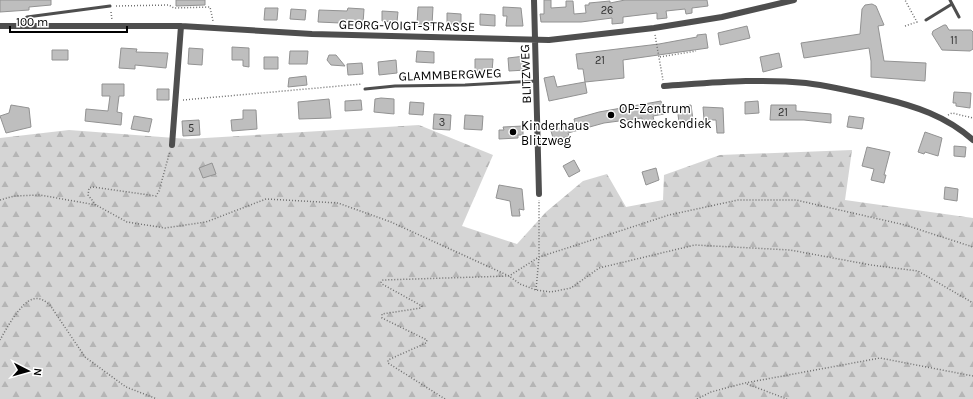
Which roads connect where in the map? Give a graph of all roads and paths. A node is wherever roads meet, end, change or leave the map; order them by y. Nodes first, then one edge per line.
1 (534, 0) edge
2 (794, 0) edge
3 (905, 0) edge
4 (950, 0) edge
5 (952, 4) junction
6 (110, 6) junction
7 (959, 17) dead end
8 (926, 20) dead end
9 (114, 25) junction
10 (0, 26) edge
11 (17, 26) junction
12 (181, 26) junction
13 (905, 26) dead end
14 (215, 28) junction
15 (654, 28) junction
16 (534, 39) junction
17 (696, 51) dead end
18 (660, 57) junction
19 (536, 81) junction
20 (368, 83) dead end
21 (664, 86) joint
22 (365, 89) dead end
23 (175, 101) junction
24 (973, 118) edge
25 (943, 119) junction
26 (973, 140) edge
27 (172, 145) joint
28 (538, 194) joint
29 (0, 200) edge
30 (96, 205) junction
31 (973, 247) edge
32 (539, 257) junction
33 (509, 276) junction
34 (536, 290) junction
35 (973, 303) edge
36 (0, 340) edge
37 (973, 376) edge
38 (745, 383) junction
39 (157, 399) edge
40 (445, 399) edge
41 (697, 399) edge
42 (787, 399) edge

1 - 16 street, BLITZWEG
2 - 15 street, GEORG-VOIGT-STRASSE
3 - 13 path
4 - 5 lane
5 - 7 lane
5 - 8 lane
6 - 9 path
6 - 11 lane
6 - 14 path
9 - 11 street, GEORG-VOIGT-STRASSE
9 - 12 street, GEORG-VOIGT-STRASSE
10 - 11 street, GEORG-VOIGT-STRASSE
12 - 14 street, GEORG-VOIGT-STRASSE
12 - 23 street
14 - 16 street, GEORG-VOIGT-STRASSE
15 - 16 street, GEORG-VOIGT-STRASSE
15 - 18 path
16 - 19 street, BLITZWEG
17 - 18 path
18 - 21 path
19 - 22 lane, GLAMMBERGWEG
19 - 28 street, BLITZWEG
20 - 23 path
21 - 25 street
23 - 27 street
24 - 25 path
25 - 26 street
27 - 30 path
28 - 32 path
29 - 30 path
30 - 33 path
31 - 32 path
32 - 33 path
32 - 34 path
33 - 34 path
33 - 40 path
34 - 35 path
36 - 39 path
37 - 38 path
38 - 41 path
38 - 42 path

